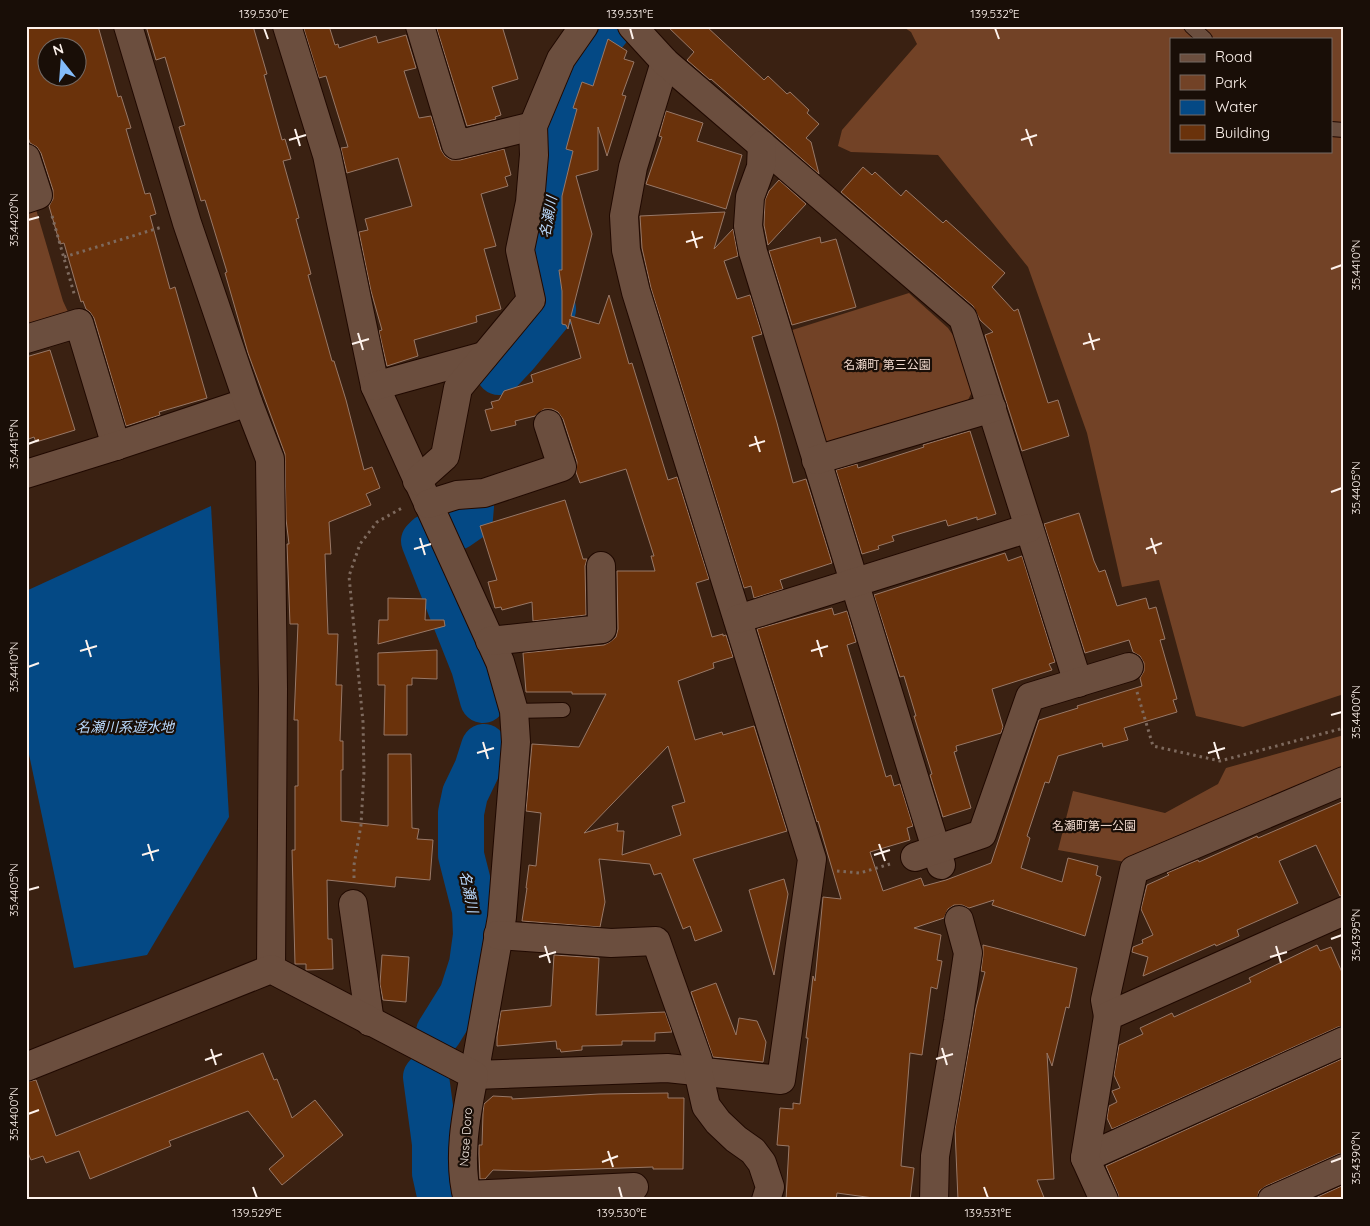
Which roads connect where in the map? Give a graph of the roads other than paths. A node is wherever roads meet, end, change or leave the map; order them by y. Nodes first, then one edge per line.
1 (128, 26) edge
2 (287, 26) edge
3 (420, 26) edge
4 (584, 26) edge
5 (632, 26) edge
6 (1191, 26) edge
7 (1204, 38) edge
8 (665, 62) junction
9 (533, 126) junction
10 (762, 146) junction
11 (26, 158) edge
12 (32, 197) edge
13 (26, 339) edge
14 (484, 356) junction
15 (375, 386) junction
16 (248, 402) junction
17 (992, 408) junction
18 (548, 424) dead end
19 (116, 446) junction
20 (816, 460) junction
21 (26, 474) edge
22 (423, 493) junction
23 (1029, 528) junction
24 (601, 566) dead end
25 (854, 583) junction
26 (738, 619) junction
27 (490, 641) junction
28 (1129, 668) road end
29 (1078, 683) junction
30 (563, 710) dead end
31 (514, 711) junction
32 (1344, 781) edge
33 (353, 904) road end
34 (1344, 911) edge
35 (959, 920) dead end
36 (498, 935) junction
37 (271, 969) junction
38 (1108, 1016) junction
39 (370, 1022) junction
40 (1344, 1041) edge
41 (26, 1067) edge
42 (698, 1071) junction
43 (474, 1075) junction
44 (1086, 1158) junction
45 (1344, 1168) edge
46 (634, 1187) dead end
47 (468, 1197) edge
48 (766, 1200) edge
49 (934, 1200) edge
50 (1104, 1200) edge
51 (1272, 1200) edge

1 - 16 street
2 - 15 street, Nase Doro
3 - 9 street
4 - 9 street
5 - 8 street
6 - 7 lane
8 - 10 street
8 - 26 street
9 - 14 street
10 - 17 street
10 - 20 street
11 - 12 street
13 - 19 street
14 - 15 street
14 - 22 street
15 - 22 street, Nase Doro
16 - 19 street
16 - 37 street
17 - 20 street
17 - 23 street
18 - 22 street
19 - 21 street
20 - 25 street
22 - 27 street, Nase Doro
23 - 25 street
23 - 29 street
24 - 27 street
25 - 26 street
25 - 29 street
26 - 42 street
27 - 31 street, Nase Doro
28 - 29 street
30 - 31 lane
31 - 36 street, Nase Doro
32 - 38 street
33 - 39 street
34 - 38 street
35 - 49 street
36 - 42 street
36 - 43 street, Nase Doro
37 - 39 street
37 - 41 street
38 - 44 street
39 - 43 street
40 - 44 street
42 - 43 street
42 - 48 street
43 - 47 street, Nase Doro
44 - 50 street
45 - 51 street
46 - 47 street

